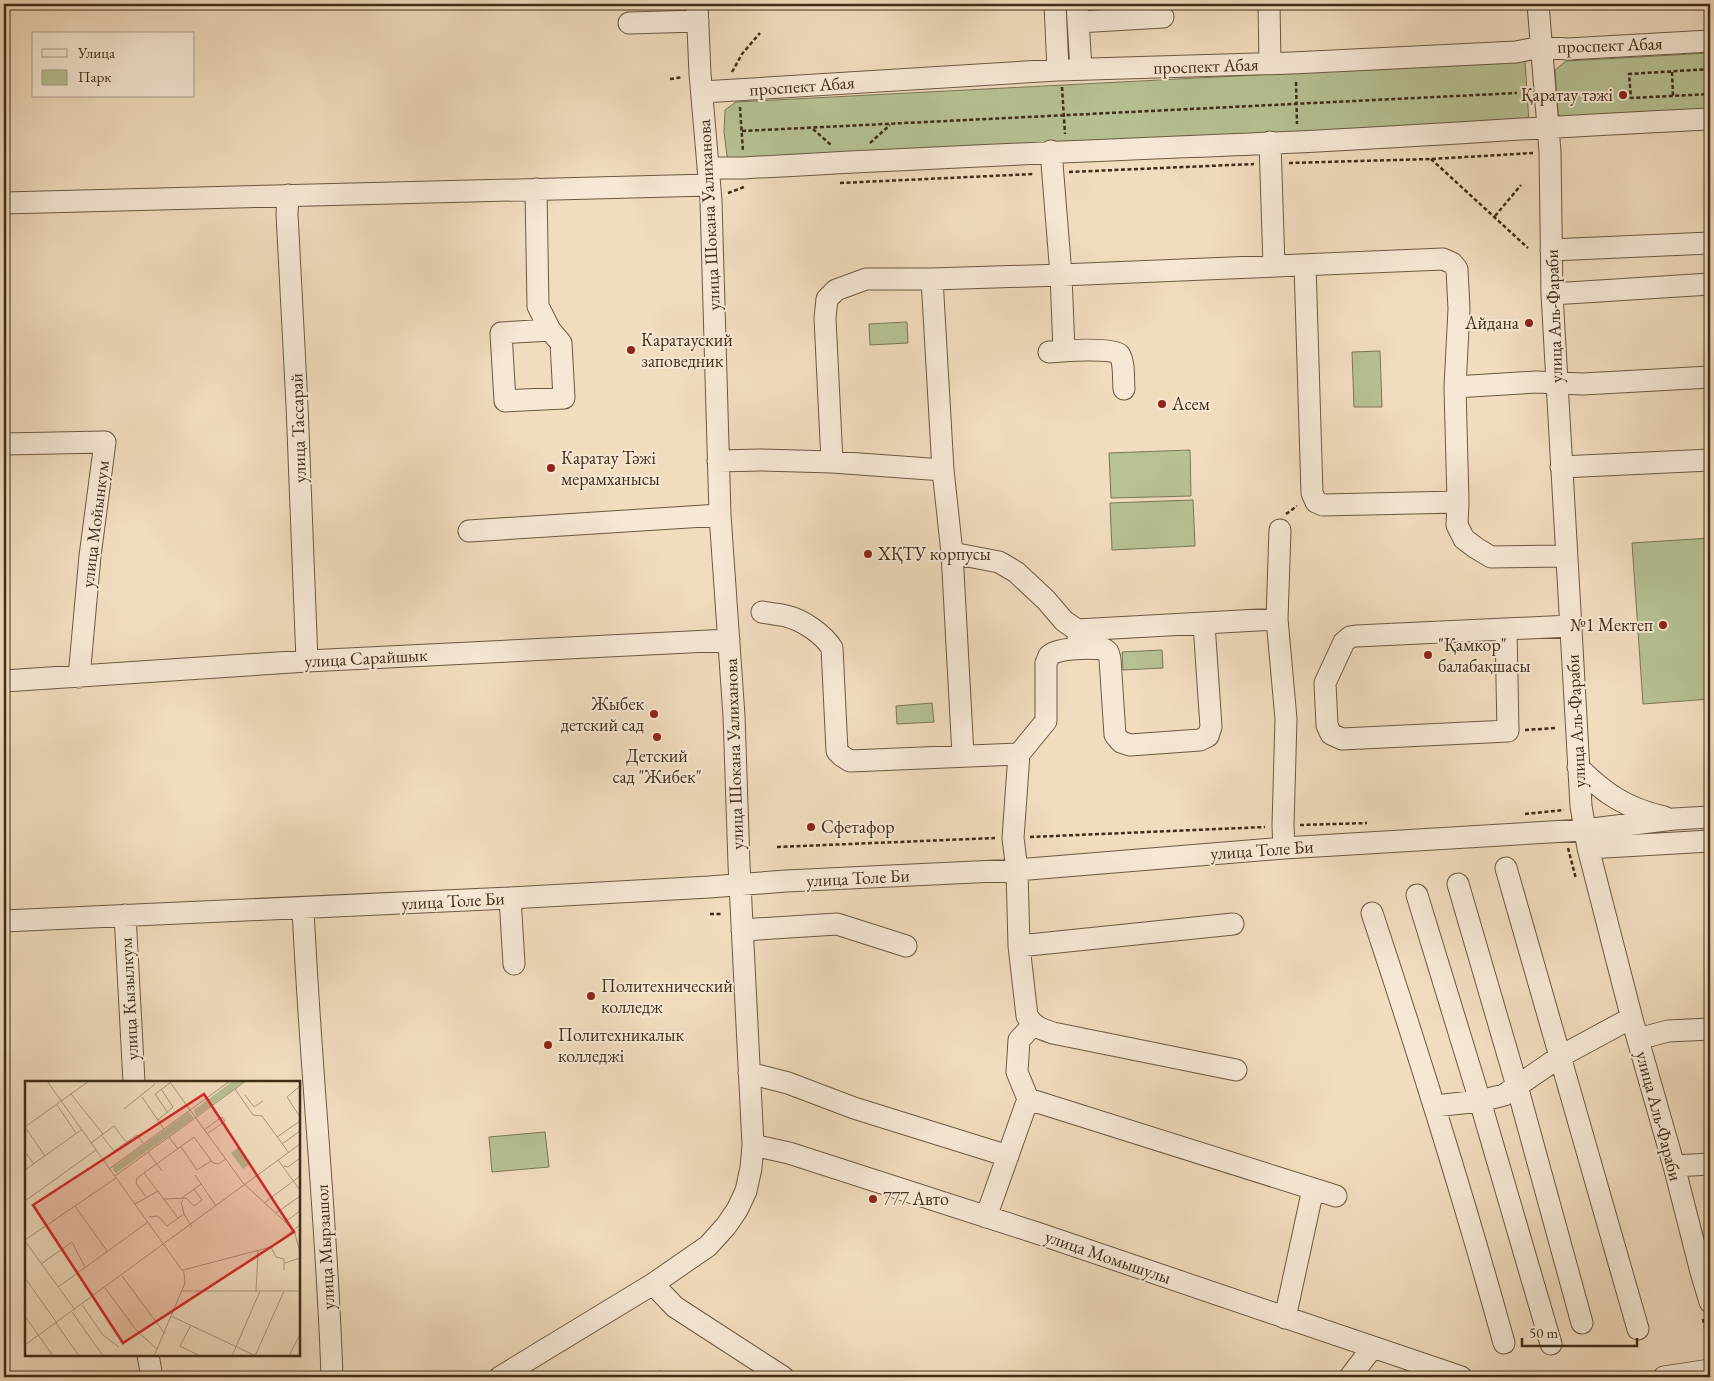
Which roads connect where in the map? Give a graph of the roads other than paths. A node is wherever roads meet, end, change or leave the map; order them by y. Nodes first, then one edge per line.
1 (1055, 4) edge
2 (1269, 4) edge
3 (1538, 4) edge
4 (698, 12) edge
5 (1077, 13) edge
6 (1163, 17) dead end
7 (629, 23) dead end
8 (1710, 41) edge
9 (1541, 47) junction
10 (1270, 64) junction
11 (1081, 69) junction
12 (1060, 78) junction
13 (702, 92) junction
14 (1710, 119) edge
15 (1548, 127) junction
16 (1058, 146) junction
17 (1271, 153) junction
18 (709, 184) junction
19 (536, 189) junction
20 (288, 195) junction
21 (4, 203) edge
22 (1710, 243) edge
23 (1551, 250) junction
24 (1304, 265) junction
25 (1274, 266) junction
26 (1061, 275) junction
27 (932, 279) junction
28 (1710, 284) edge
29 (1552, 294) junction
30 (550, 330) dead end
31 (1710, 377) edge
32 (1556, 383) junction
33 (1455, 386) junction
34 (1124, 389) dead end
35 (4, 444) edge
36 (1710, 460) edge
37 (718, 461) junction
38 (832, 462) junction
39 (1561, 467) junction
40 (943, 470) junction
41 (1458, 502) junction
42 (720, 515) junction
43 (1280, 530) road end
44 (469, 531) dead end
45 (952, 553) junction
46 (1566, 556) junction
47 (762, 612) dead end
48 (1277, 620) junction
49 (1204, 624) junction
50 (1570, 626) junction
51 (1506, 629) junction
52 (1078, 639) junction
53 (729, 640) junction
54 (307, 661) junction
55 (79, 677) junction
56 (4, 681) edge
57 (1019, 754) junction
58 (963, 755) junction
59 (1578, 767) junction
60 (1710, 817) edge
61 (1674, 819) junction
62 (1586, 839) junction
63 (1710, 841) edge
64 (1284, 848) junction
65 (1506, 868) dead end
66 (1017, 878) junction
67 (1458, 884) dead end
68 (740, 885) junction
69 (1417, 894) dead end
70 (510, 898) junction
71 (302, 908) junction
72 (1372, 912) dead end
73 (125, 915) junction
74 (4, 921) edge
75 (1233, 924) dead end
76 (742, 930) junction
77 (906, 946) dead end
78 (1019, 946) junction
79 (514, 964) dead end
80 (1033, 1025) junction
81 (1635, 1029) junction
82 (1710, 1029) edge
83 (1561, 1056) junction
84 (1236, 1070) dead end
85 (749, 1073) junction
86 (134, 1081) edge
87 (1517, 1086) junction
88 (1028, 1099) junction
89 (1480, 1101) junction
90 (1435, 1106) junction
91 (752, 1145) junction
92 (1710, 1164) edge
93 (1005, 1165) junction
94 (1674, 1166) junction
95 (1313, 1189) junction
96 (1336, 1196) dead end
97 (986, 1218) junction
98 (1706, 1272) edge
99 (654, 1284) junction
100 (1710, 1302) edge
101 (1285, 1318) junction
102 (1582, 1323) dead end
103 (1638, 1329) dead end
104 (1504, 1343) dead end
105 (1551, 1344) dead end
106 (1372, 1348) junction
107 (148, 1356) edge
108 (1710, 1370) edge
109 (152, 1377) edge
110 (332, 1377) edge
111 (500, 1377) edge
112 (783, 1377) edge
113 (1350, 1377) edge
114 (1461, 1377) edge
115 (1664, 1377) edge

1 - 12 street
2 - 10 street
3 - 9 street, улица Аль-Фараби
4 - 7 street
4 - 13 street, улица Шокана Уалиханова
5 - 6 street
5 - 11 street
8 - 9 street, проспект Абая
9 - 10 street, проспект Абая
9 - 15 street, улица Аль-Фараби
10 - 11 street, проспект Абая
11 - 12 street, проспект Абая
12 - 13 street, проспект Абая
13 - 18 street, улица Шокана Уалиханова
14 - 15 street
15 - 17 street
15 - 23 street, улица Аль-Фараби
16 - 17 street
16 - 18 street
16 - 26 street
17 - 25 street
18 - 19 street
18 - 37 street, улица Шокана Уалиханова
19 - 20 street
19 - 30 street
20 - 21 street
20 - 54 street, улица Тассарай
22 - 23 street
23 - 29 street, улица Аль-Фараби
24 - 25 street
24 - 33 street
24 - 41 street
25 - 26 street
26 - 27 street
26 - 34 street
27 - 38 street
27 - 40 street
28 - 29 street
29 - 32 street, улица Аль-Фараби
31 - 32 street
32 - 33 street
32 - 39 street, улица Аль-Фараби
33 - 41 street
35 - 55 street, улица Мойынкум
36 - 39 street
37 - 38 street
37 - 42 street, улица Шокана Уалиханова
38 - 40 street
39 - 46 street, улица Аль-Фараби
40 - 45 street
41 - 46 street
42 - 44 street
42 - 53 street, улица Шокана Уалиханова
43 - 48 street
45 - 52 street
45 - 58 street
46 - 50 street, улица Аль-Фараби
47 - 58 street
48 - 49 street
48 - 64 street
49 - 52 street
49 - 52 street
50 - 51 street
50 - 59 street, улица Аль-Фараби
51 - 51 street
52 - 57 street
53 - 54 street, улица Сарайшык
53 - 68 street, улица Шокана Уалиханова
54 - 55 street, улица Сарайшык
55 - 56 street, улица Сарайшык
57 - 58 street
57 - 66 street
59 - 61 street
59 - 62 street, улица Аль-Фараби
60 - 61 street, улица Толе Би
61 - 62 street, улица Толе Би
62 - 63 street
62 - 64 street, улица Толе Би
62 - 81 street, улица Аль-Фараби
64 - 66 street, улица Толе Би
65 - 83 street
66 - 68 street, улица Толе Би
66 - 78 street
67 - 87 street
68 - 70 street, улица Толе Би
68 - 76 street, улица Шокана Уалиханова
69 - 89 street
70 - 71 street, улица Толе Би
70 - 79 street
71 - 73 street, улица Толе Би
71 - 110 street, улица Мырзашол
72 - 90 street
73 - 74 street, улица Толе Би
73 - 86 street, улица Кызылкум
75 - 78 street
76 - 77 street
76 - 85 street, улица Шокана Уалиханова
78 - 80 street
80 - 84 street
80 - 88 street
81 - 82 street
81 - 83 street
81 - 94 street, улица Аль-Фараби
83 - 87 street
83 - 103 street
85 - 91 street, улица Шокана Уалиханова
85 - 93 street
87 - 89 street
87 - 102 street
88 - 93 street
88 - 95 street
89 - 90 street
89 - 105 street
90 - 104 street
91 - 97 street, улица Момышулы
91 - 99 street, улица Шокана Уалиханова
92 - 94 street
93 - 97 street
94 - 98 street, улица Аль-Фараби
95 - 96 street
95 - 101 street
97 - 101 street, улица Момышулы
98 - 100 street, улица Аль-Фараби
99 - 111 street, улица Шокана Уалиханова
99 - 112 street
101 - 106 street, улица Момышулы
106 - 113 street
106 - 114 street, улица Момышулы
107 - 109 street
108 - 115 street

